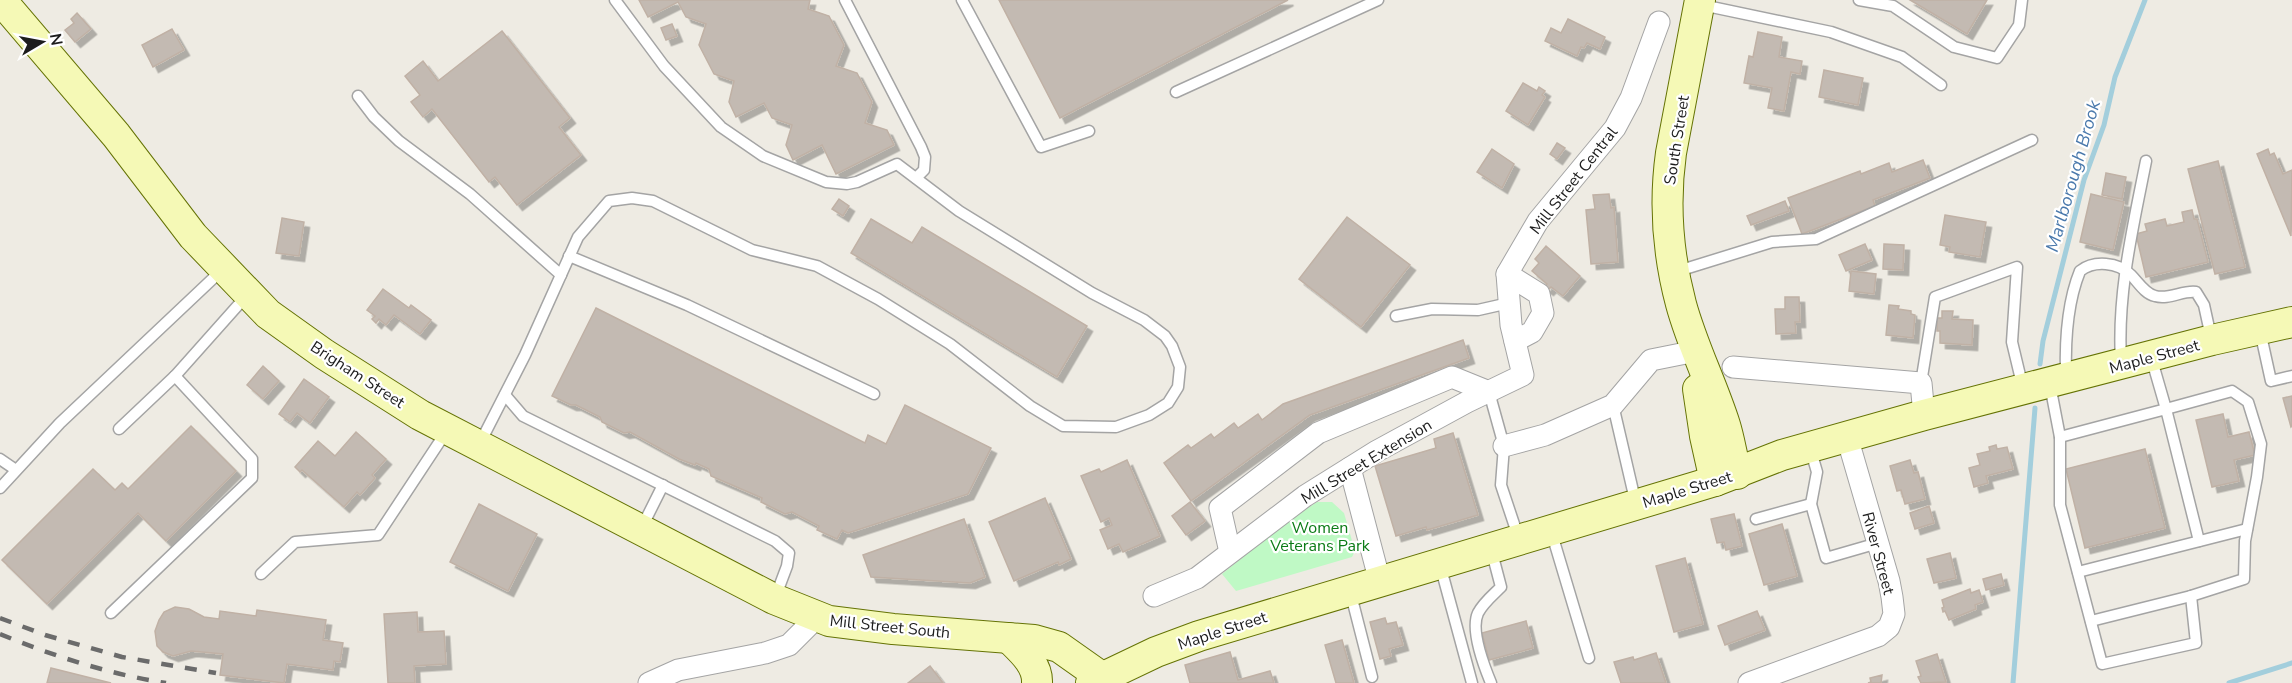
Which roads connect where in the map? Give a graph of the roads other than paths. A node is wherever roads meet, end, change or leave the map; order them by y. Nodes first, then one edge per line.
1 (1, 0) edge
2 (615, 0) edge
3 (845, 0) edge
4 (962, 0) edge
5 (1378, 0) edge
6 (1859, 0) edge
7 (2022, 0) edge
8 (1699, 2) edge
9 (1659, 22) dead end
10 (1941, 85) dead end
11 (1176, 92) dead end
12 (358, 96) dead end
13 (1089, 130) dead end
14 (2032, 140) dead end
15 (2146, 161) dead end
16 (916, 178) junction
17 (569, 256) junction
18 (223, 269) junction
19 (2124, 270) junction
20 (1675, 272) junction
21 (1507, 274) junction
22 (561, 275) junction
23 (248, 294) junction
24 (1509, 303) junction
25 (1685, 315) junction
26 (1396, 316) dead end
27 (2292, 322) edge
28 (2260, 330) junction
29 (2212, 340) junction
30 (1515, 341) junction
31 (1691, 352) junction
32 (2151, 357) junction
33 (2121, 364) junction
34 (1733, 367) dead end
35 (175, 376) junction
36 (2292, 376) edge
37 (1921, 383) junction
38 (2047, 383) junction
39 (1489, 392) junction
40 (874, 394) dead end
41 (505, 395) junction
42 (1613, 405) junction
43 (2166, 409) junction
44 (1924, 415) junction
45 (119, 429) dead end
46 (448, 430) junction
47 (1716, 433) junction
48 (1846, 437) junction
49 (2060, 437) junction
50 (479, 446) junction
51 (1504, 446) junction
52 (1796, 451) junction
53 (0, 459) edge
54 (1350, 468) junction
55 (16, 471) junction
56 (1726, 478) junction
57 (663, 485) junction
58 (0, 488) edge
59 (1650, 501) junction
60 (1811, 504) junction
61 (1756, 519) dead end
62 (2247, 529) junction
63 (641, 530) junction
64 (1551, 531) junction
65 (1520, 540) junction
66 (2199, 541) junction
67 (1878, 543) junction
68 (1491, 549) junction
69 (1230, 552) junction
70 (1440, 564) junction
71 (2078, 572) junction
72 (261, 574) dead end
73 (1380, 582) junction
74 (1350, 591) junction
75 (1154, 596) dead end
76 (2191, 596) junction
77 (774, 599) junction
78 (111, 613) dead end
79 (818, 616) junction
80 (2091, 621) junction
81 (1009, 638) junction
82 (1589, 658) dead end
83 (1372, 677) dead end
84 (1101, 681) edge
85 (648, 683) edge
86 (1037, 683) edge
87 (1472, 683) edge
88 (1491, 683) edge
89 (1749, 683) edge

1 - 18 main road, Brigham Street
2 - 16 lane
3 - 16 lane
4 - 13 lane
5 - 11 lane
6 - 7 lane
8 - 10 lane
8 - 20 main road, South Street
9 - 21 street, Mill Street Central
12 - 22 lane
14 - 20 lane
15 - 19 lane
16 - 17 lane
17 - 22 lane
17 - 40 lane
18 - 23 main road, Brigham Street
18 - 55 lane
19 - 29 lane
19 - 33 lane
19 - 38 lane
20 - 25 main road, South Street
21 - 24 street
21 - 30 street
22 - 41 lane
23 - 35 lane
23 - 46 main road, Brigham Street
24 - 26 lane
24 - 30 street
25 - 31 main road, South Street
25 - 47 main road, South Street
27 - 28 main road, Maple Street
28 - 29 main road, Maple Street
28 - 36 lane
29 - 32 main road, Maple Street
30 - 39 street, Mill Street Extension
31 - 42 street
31 - 47 main road, South Street
32 - 33 main road, Maple Street
32 - 43 lane
33 - 38 main road, Maple Street
34 - 37 street
35 - 45 lane
35 - 78 lane
37 - 38 lane
37 - 44 street
38 - 44 main road, Maple Street
38 - 49 lane
39 - 51 lane
39 - 54 street, Mill Street Extension
39 - 69 street
41 - 50 lane
41 - 57 lane
42 - 51 street
42 - 59 lane
43 - 49 lane
43 - 62 lane
43 - 66 lane
44 - 48 main road, Maple Street
46 - 50 main road, Brigham Street
46 - 72 lane
47 - 52 main road
47 - 56 main road, South Street
47 - 59 main road
48 - 52 main road, Maple Street
48 - 67 street, River Street
49 - 71 lane
50 - 63 main road, Brigham Street
51 - 65 lane
52 - 56 main road, Maple Street
52 - 60 lane
53 - 55 lane
54 - 69 street, Mill Street Extension
54 - 73 street
55 - 58 lane
56 - 59 main road, Maple Street
57 - 63 lane
57 - 77 lane
59 - 64 main road, Maple Street
60 - 61 lane
60 - 67 lane
62 - 66 lane
62 - 76 lane
63 - 77 main road, Brigham Street
64 - 65 main road, Maple Street
64 - 82 lane
65 - 68 main road, Maple Street
66 - 71 lane
67 - 89 street, River Street
68 - 70 main road, Maple Street
68 - 88 lane
69 - 75 street, Mill Street Extension
70 - 73 main road, Maple Street
70 - 87 lane
71 - 80 lane
73 - 74 main road, Maple Street
74 - 83 lane
74 - 84 main road, Maple Street
76 - 80 lane
76 - 80 lane
77 - 79 main road, Brigham Street
79 - 81 main road, Mill Street South
79 - 85 street, Mill Street South
81 - 84 main road, Mill Street South
81 - 86 main road

